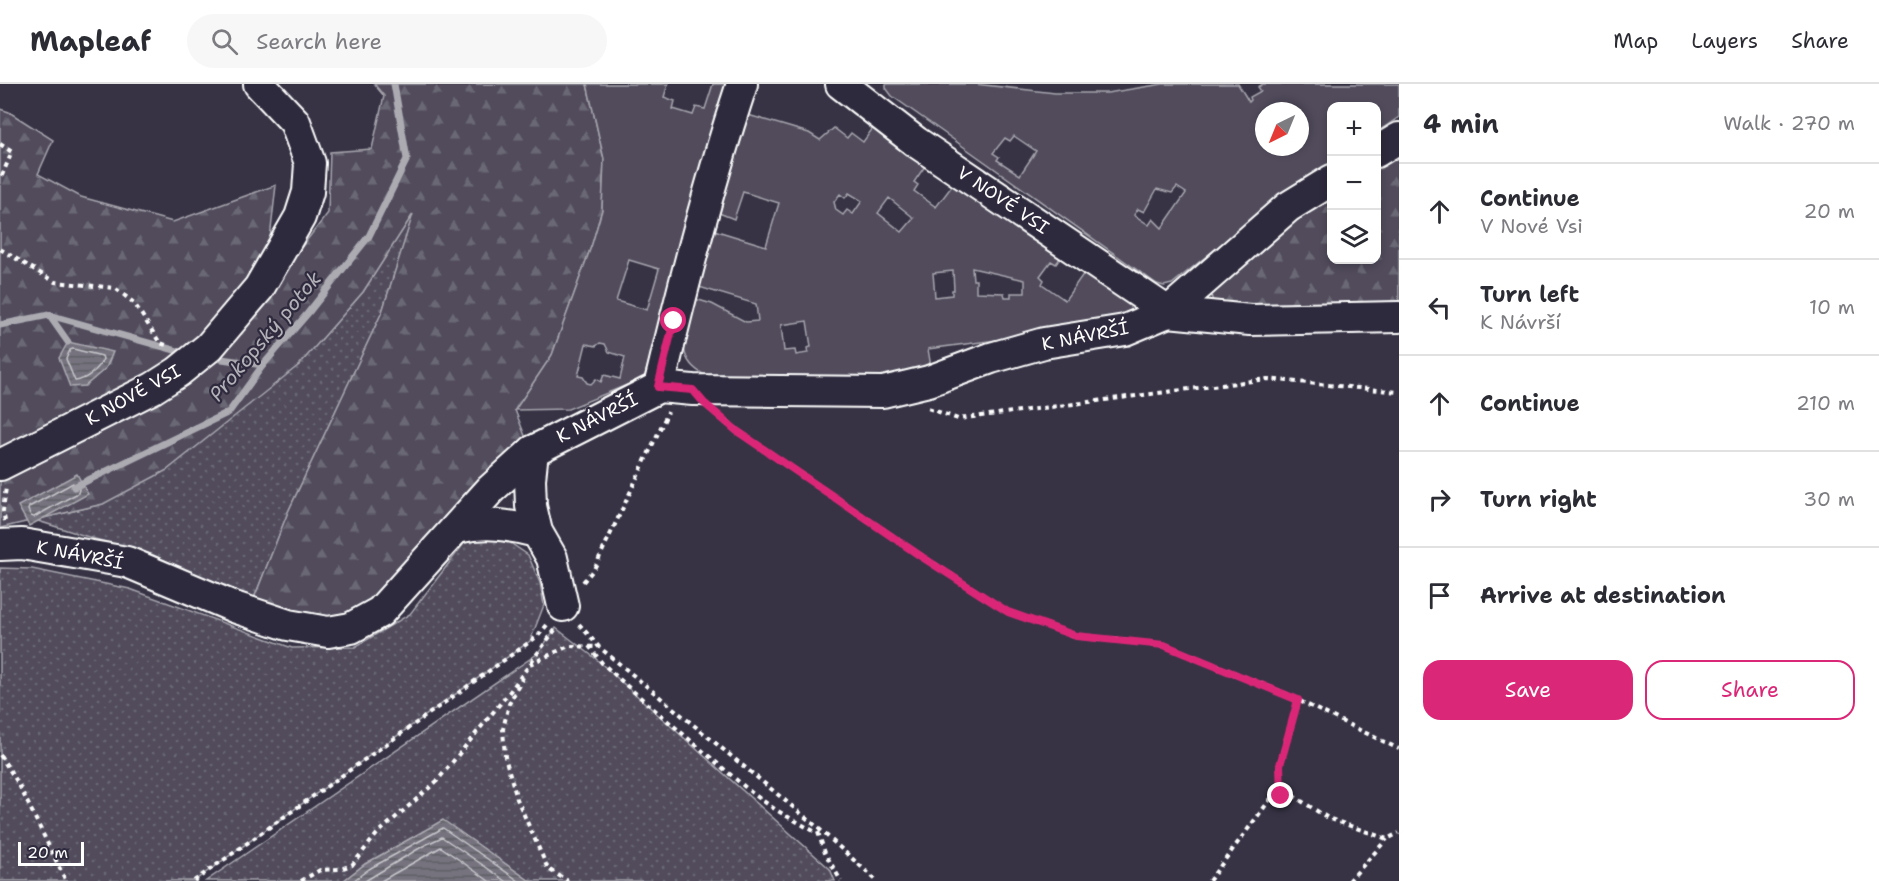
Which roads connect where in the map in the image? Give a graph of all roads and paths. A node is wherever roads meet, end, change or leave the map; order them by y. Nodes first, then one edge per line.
1 (259, 84) edge
2 (742, 84) edge
3 (841, 84) edge
4 (1399, 138) edge
5 (0, 144) edge
6 (1381, 149) edge
7 (0, 180) edge
8 (1327, 183) edge
9 (0, 249) edge
10 (1168, 312) junction
11 (1399, 317) edge
12 (199, 356) junction
13 (677, 388) junction
14 (1399, 392) edge
15 (926, 407) dead end
16 (533, 451) junction
17 (5, 462) edge
18 (457, 528) junction
19 (537, 532) junction
20 (4, 545) edge
21 (562, 606) junction
22 (589, 646) junction
23 (600, 646) junction
24 (530, 664) junction
25 (1298, 700) junction
26 (1399, 749) edge
27 (0, 755) edge
28 (1281, 796) junction
29 (816, 826) junction
30 (1399, 833) edge
31 (819, 834) junction
32 (1387, 839) junction
33 (66, 881) edge
34 (194, 881) edge
35 (301, 881) edge
36 (568, 881) edge
37 (842, 881) edge
38 (877, 881) edge
39 (1209, 881) edge
40 (1349, 881) edge

1 - 12 street, K NOVÉ VSI
2 - 13 street
3 - 10 street, V NOVÉ VSI
4 - 6 street
5 - 7 path
8 - 10 street, K NÁVRŠÍ
9 - 12 path
10 - 11 street
10 - 13 street, K NÁVRŠÍ
12 - 17 street, K NOVÉ VSI
13 - 16 street, K NÁVRŠÍ
13 - 21 path
13 - 25 path
14 - 15 path
16 - 18 street, K NÁVRŠÍ
16 - 19 street
17 - 20 path
18 - 19 street
18 - 20 street, K NÁVRŠÍ
19 - 21 street
21 - 23 path
21 - 24 path
21 - 34 path
22 - 23 path
22 - 24 path
22 - 31 path
23 - 29 path
24 - 35 path
24 - 36 path
25 - 26 path
25 - 28 path
27 - 33 path
28 - 32 path
28 - 39 path
29 - 31 path
29 - 38 path
30 - 32 path
31 - 37 path
32 - 40 path

